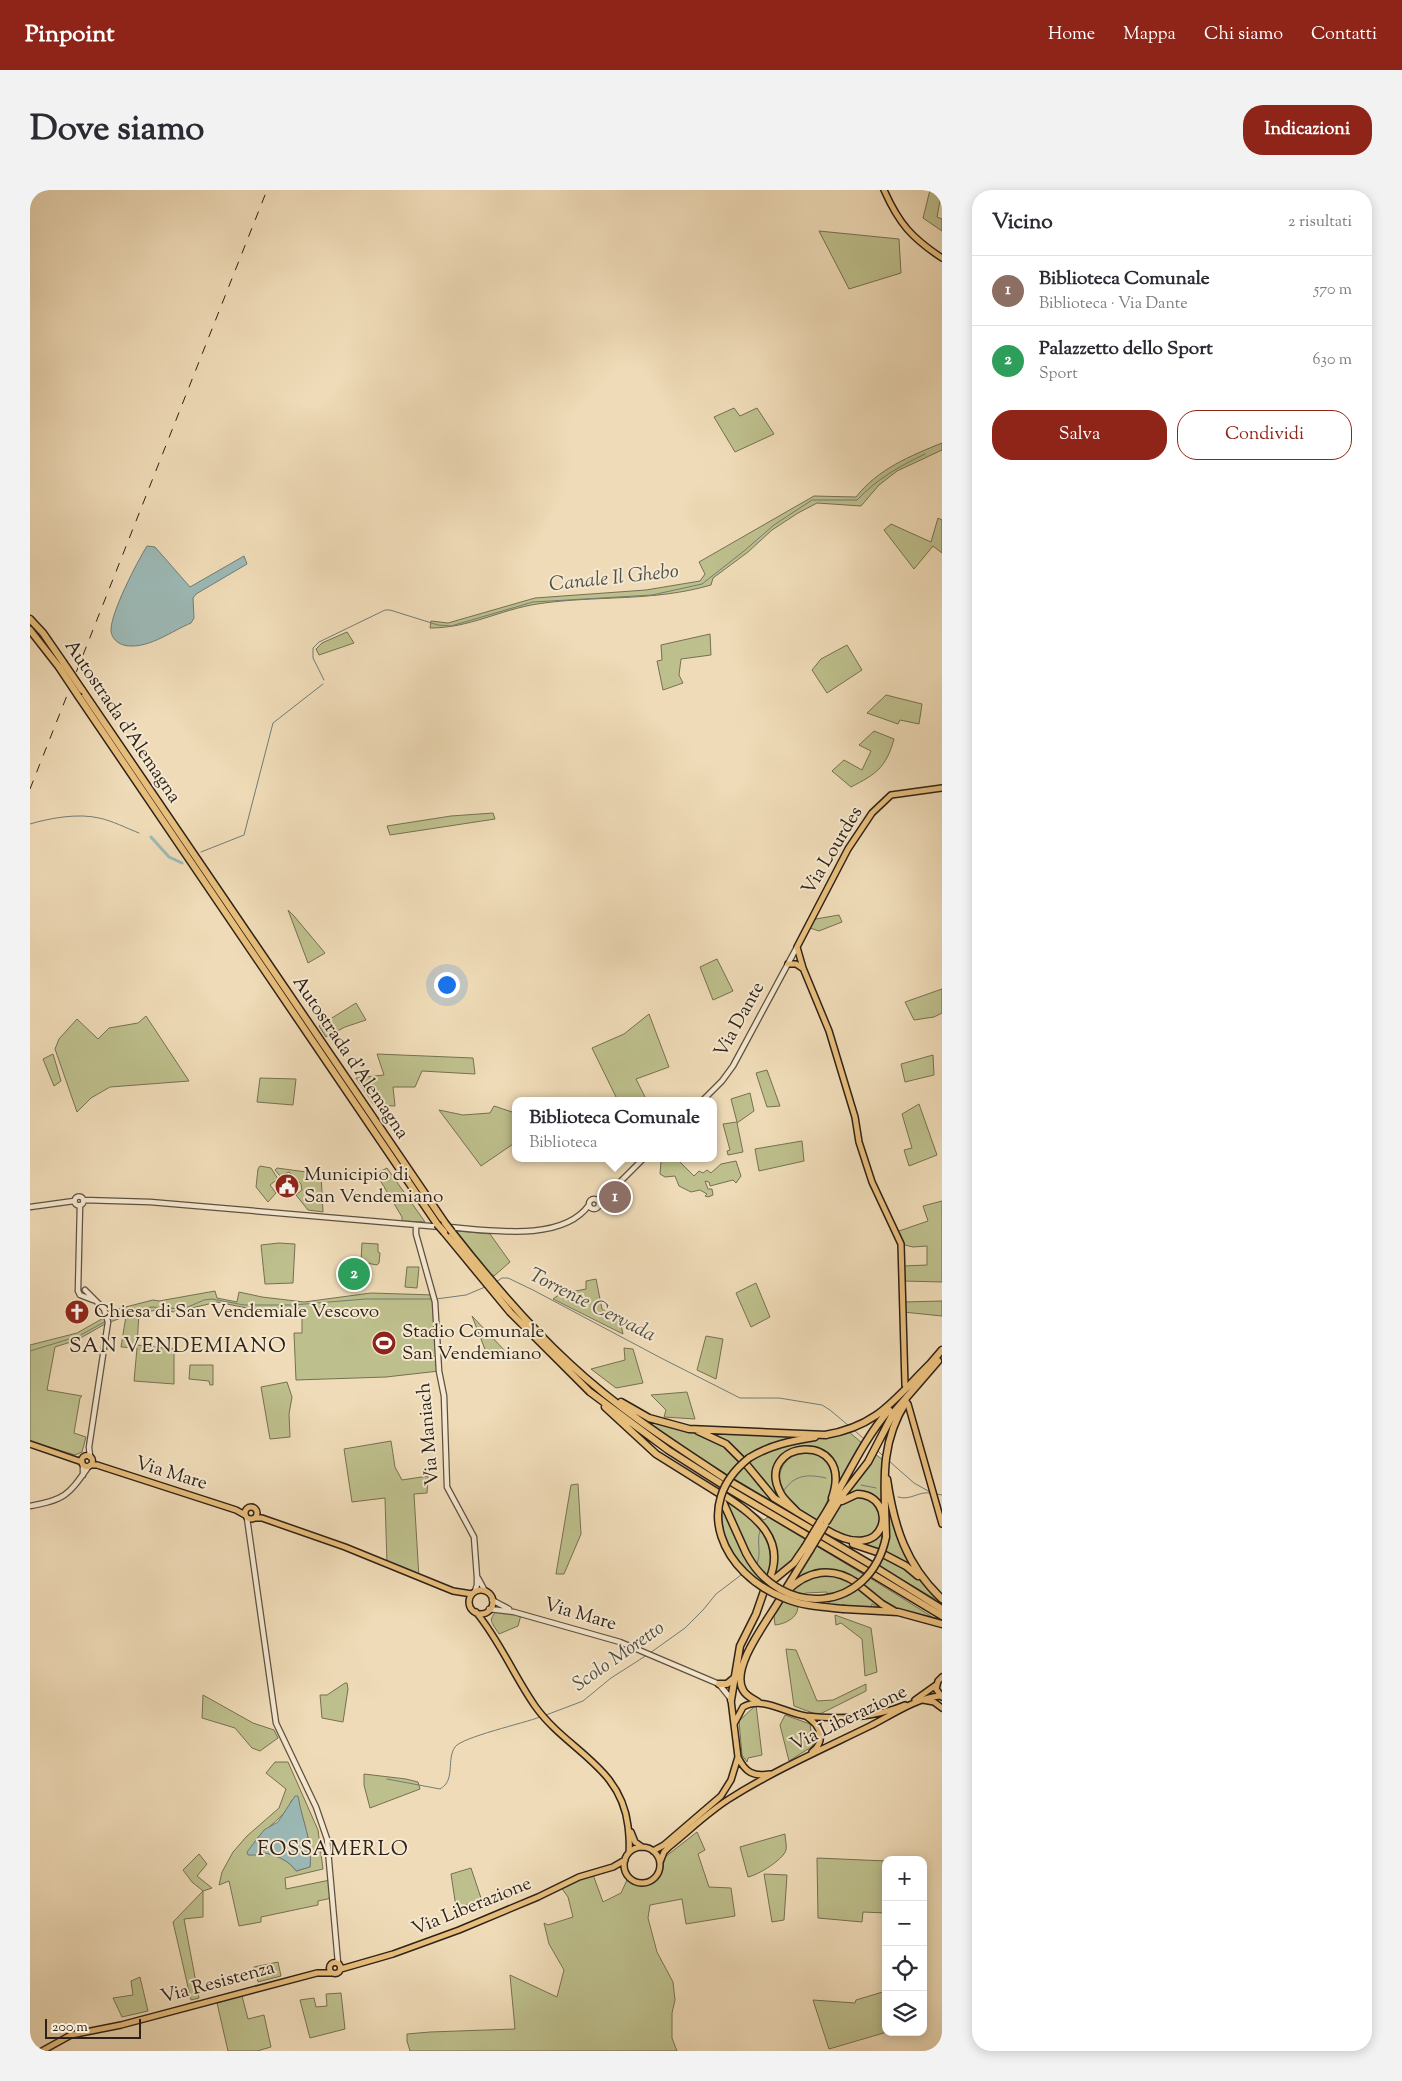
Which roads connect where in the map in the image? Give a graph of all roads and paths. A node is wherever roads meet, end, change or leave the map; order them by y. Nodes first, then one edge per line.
1 (884, 190) edge
2 (942, 258) edge
3 (30, 619) edge
4 (30, 630) edge
5 (61, 664) junction
6 (942, 788) edge
7 (797, 947) junction
8 (788, 964) junction
9 (803, 968) junction
10 (706, 1097) edge
11 (640, 1162) edge
12 (83, 1200) junction
13 (599, 1200) junction
14 (74, 1201) junction
15 (80, 1205) junction
16 (30, 1207) edge
17 (589, 1208) junction
18 (416, 1225) junction
19 (480, 1272) junction
20 (79, 1274) junction
21 (85, 1289) junction
22 (494, 1290) junction
23 (78, 1291) junction
24 (82, 1296) junction
25 (97, 1301) junction
26 (942, 1350) edge
27 (942, 1358) edge
28 (932, 1362) junction
29 (596, 1385) junction
30 (905, 1385) dead end
31 (590, 1392) junction
32 (908, 1404) dead end
33 (689, 1429) junction
34 (826, 1435) junction
35 (30, 1444) edge
36 (87, 1461) junction
37 (746, 1461) junction
38 (885, 1463) junction
39 (727, 1483) junction
40 (721, 1497) junction
41 (30, 1506) edge
42 (797, 1512) junction
43 (250, 1515) junction
44 (942, 1524) edge
45 (819, 1529) junction
46 (842, 1539) junction
47 (807, 1549) junction
48 (873, 1571) junction
49 (477, 1577) junction
50 (921, 1578) junction
51 (767, 1585) junction
52 (454, 1591) junction
53 (485, 1591) junction
54 (473, 1593) junction
55 (780, 1599) dead end
56 (942, 1599) edge
57 (492, 1600) junction
58 (469, 1604) junction
59 (942, 1608) edge
60 (488, 1610) junction
61 (476, 1612) junction
62 (514, 1612) junction
63 (898, 1612) junction
64 (942, 1616) edge
65 (942, 1624) edge
66 (487, 1627) junction
67 (942, 1677) edge
68 (734, 1678) junction
69 (719, 1684) junction
70 (936, 1685) junction
71 (941, 1696) edge
72 (732, 1700) junction
73 (922, 1700) junction
74 (758, 1702) junction
75 (942, 1708) edge
76 (805, 1716) junction
77 (734, 1724) junction
78 (738, 1757) junction
79 (806, 1757) junction
80 (773, 1774) junction
81 (627, 1822) junction
82 (644, 1847) junction
83 (653, 1851) junction
84 (629, 1852) junction
85 (625, 1860) junction
86 (660, 1862) junction
87 (605, 1869) junction
88 (626, 1873) junction
89 (338, 1964) junction
90 (330, 1970) junction
91 (42, 2051) edge

1 - 2 main road
3 - 5 highway, Autostrada d'Alemagna
4 - 5 highway, Autostrada d'Alemagna
5 - 19 highway, Autostrada d'Alemagna, bridge
5 - 19 highway, Autostrada d'Alemagna, bridge
6 - 7 main road, Via Lourdes
7 - 8 street, Via Dante
7 - 9 main road
8 - 9 main road
8 - 10 street, Via Dante
9 - 30 main road
11 - 13 street
12 - 14 street
12 - 15 street
12 - 18 street
13 - 17 street
13 - 17 street
14 - 15 street
14 - 16 street
15 - 20 street
17 - 18 street
18 - 49 street, Via Maniach
19 - 22 highway, Autostrada d'Alemagna
20 - 21 street
20 - 23 street
21 - 23 street
21 - 24 street
21 - 25 street
22 - 29 highway, Autostrada d'Alemagna
22 - 31 highway, Autostrada d'Alemagna
23 - 24 street
24 - 25 street
25 - 36 street
26 - 28 highway
27 - 38 highway
27 - 45 highway
28 - 34 highway
28 - 45 highway
29 - 33 highway
29 - 39 highway, Autostrada d'Alemagna
31 - 39 highway, Autostrada d'Alemagna
31 - 40 highway
32 - 44 main road
33 - 34 highway
33 - 37 highway
34 - 37 highway
35 - 36 main road, Via Mare
36 - 41 street
36 - 43 main road, Via Mare
37 - 42 highway
37 - 63 highway, bridge
38 - 40 highway, bridge
38 - 50 highway
39 - 45 highway, Autostrada d'Alemagna
40 - 51 highway
42 - 45 highway
42 - 45 highway
43 - 52 main road, Via Mare
43 - 89 street
45 - 46 highway
45 - 46 highway
45 - 47 highway, bridge
45 - 48 highway, Autostrada d'Alemagna
46 - 50 highway
47 - 51 highway
47 - 63 highway
48 - 59 highway, Autostrada d'Alemagna
48 - 64 highway, Autostrada d'Alemagna
49 - 53 street, Via Maniach
49 - 54 street, Via Maniach
50 - 56 highway
51 - 68 highway
52 - 54 main road, Via Mare
52 - 58 main road, Via Mare
53 - 54 main road, Via Mare
53 - 57 main road
54 - 58 main road
55 - 74 highway
57 - 60 main road
57 - 62 street
58 - 61 main road, Via Mare
60 - 61 main road
60 - 62 street
60 - 66 main road
61 - 66 main road
62 - 69 street, Via Mare
63 - 65 highway
66 - 81 main road
67 - 70 main road
68 - 69 highway
68 - 72 highway
69 - 72 street
70 - 71 main road
70 - 76 main road
71 - 73 main road, Via Liberazione
72 - 77 main road
73 - 75 main road
73 - 79 main road, Via Liberazione
74 - 76 main road
74 - 77 main road
76 - 79 main road
77 - 78 main road
78 - 80 main road
78 - 83 main road
79 - 80 main road, Via Liberazione
80 - 86 main road, Via Liberazione
81 - 82 main road
81 - 84 main road
82 - 83 main road
82 - 84 main road
83 - 86 main road
84 - 85 main road
85 - 87 main road, Via Liberazione
85 - 88 main road
86 - 88 main road
87 - 88 main road, Via Liberazione
87 - 89 main road, Via Liberazione
89 - 90 main road, Via Liberazione
89 - 90 main road, Via Liberazione
90 - 91 main road, Via Resistenza

